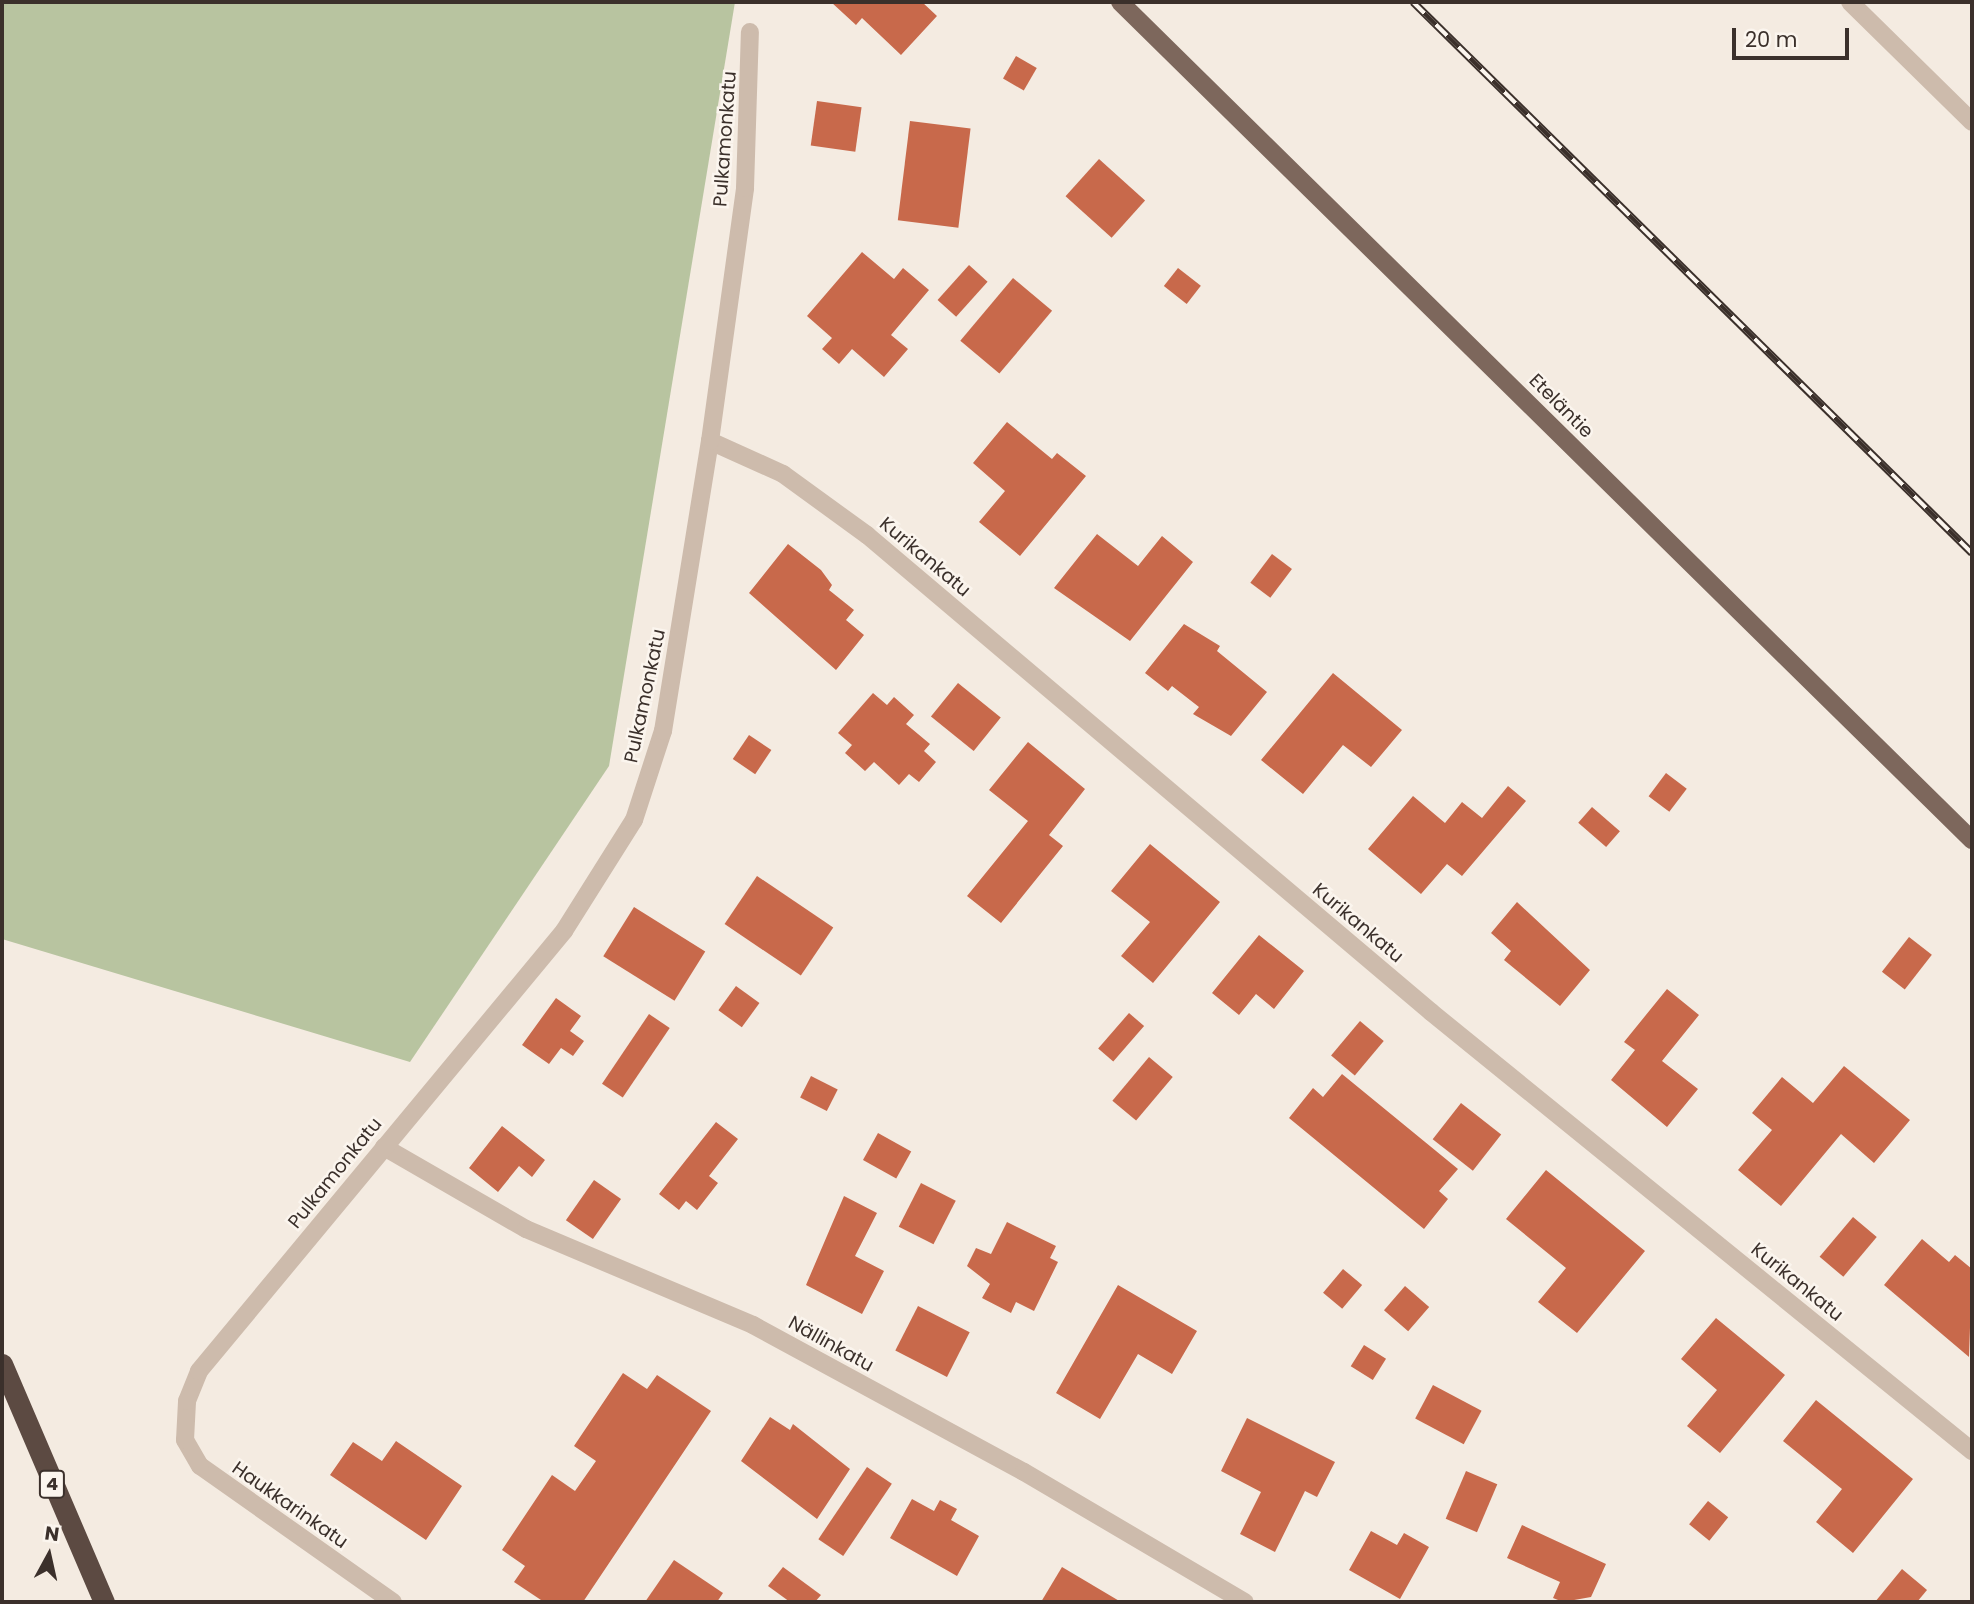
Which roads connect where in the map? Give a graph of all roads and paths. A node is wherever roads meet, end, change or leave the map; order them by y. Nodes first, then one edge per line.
1 (1120, 2) edge
2 (1850, 2) edge
3 (750, 32) dead end
4 (1972, 122) edge
5 (710, 440) junction
6 (1972, 840) edge
7 (383, 1147) junction
8 (2, 1364) edge
9 (183, 1427) joint
10 (1972, 1451) edge
11 (104, 1602) edge
12 (393, 1602) edge
13 (1245, 1602) edge

1 - 6 main road, Eteläntie
2 - 4 street
3 - 5 street, Pulkamonkatu
5 - 7 street, Pulkamonkatu
5 - 10 street, Kurikankatu
7 - 9 street, Pulkamonkatu
7 - 13 street, Nällinkatu
8 - 11 highway, 4
9 - 12 street, Haukkarinkatu

